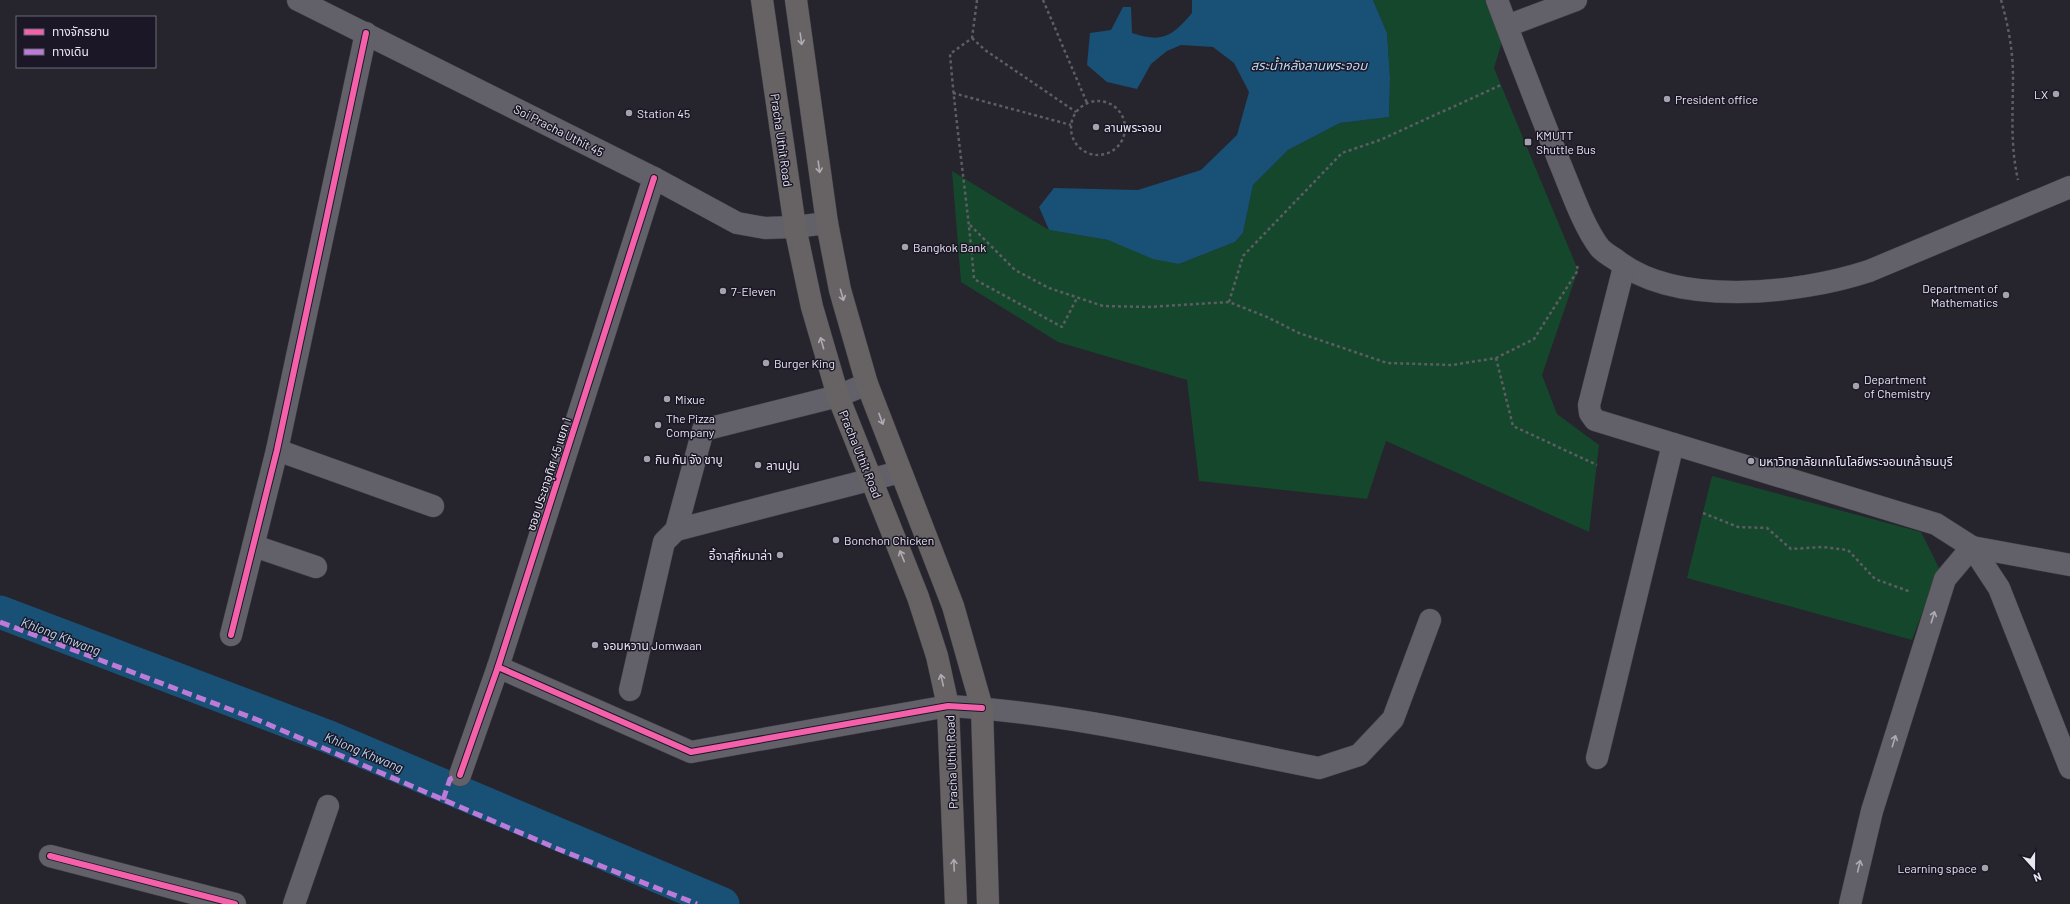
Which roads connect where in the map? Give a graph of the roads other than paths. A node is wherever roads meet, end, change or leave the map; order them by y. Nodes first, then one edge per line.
1 (298, 0) edge
2 (762, 0) edge
3 (796, 0) edge
4 (1497, 0) edge
5 (1576, 0) edge
6 (1507, 26) junction
7 (366, 33) junction
8 (654, 178) junction
9 (2070, 187) edge
10 (827, 223) junction
11 (795, 227) junction
12 (1624, 267) junction
13 (867, 384) junction
14 (838, 396) junction
15 (1673, 444) junction
16 (277, 450) junction
17 (900, 472) junction
18 (871, 480) junction
19 (432, 506) dead end
20 (676, 530) junction
21 (254, 546) junction
22 (1972, 547) junction
23 (2070, 565) edge
24 (316, 567) dead end
25 (1430, 620) dead end
26 (231, 635) dead end
27 (498, 667) junction
28 (630, 690) dead end
29 (948, 706) junction
30 (982, 708) junction
31 (1597, 758) dead end
32 (2070, 768) edge
33 (460, 775) dead end
34 (328, 806) dead end
35 (50, 856) dead end
36 (235, 904) edge
37 (294, 904) edge
38 (956, 904) edge
39 (988, 904) edge
40 (1850, 904) edge

1 - 7 street, Soi Pracha Uthit 45
2 - 11 main road, Pracha Uthit Road
3 -> 10 main road
4 - 6 street
5 - 6 street
6 - 12 street
7 - 8 street, Soi Pracha Uthit 45
7 - 16 street
8 - 11 street, Soi Pracha Uthit 45
8 - 27 street, ซอย ประชาอุทิศ 45 แยก 1
9 - 12 street
10 - 11 street, Soi Pracha Uthit 45
10 -> 13 main road
14 -> 11 main road, Pracha Uthit Road
12 - 15 street
13 - 14 street
13 -> 17 main road
14 - 18 main road, Pracha Uthit Road
14 - 20 street
15 - 22 street
15 - 31 street
16 - 19 street
16 - 21 street
17 - 18 street
17 - 30 main road
18 - 20 street
29 -> 18 main road, Pracha Uthit Road
20 - 28 street
21 - 24 street
21 - 26 street
22 - 23 street
22 - 32 street
40 -> 22 street
25 - 30 street
27 - 29 street
27 - 33 street, ซอย ประชาอุทิศ 45 แยก 1
29 - 30 street
38 -> 29 main road, Pracha Uthit Road
30 - 39 main road
34 - 37 street
35 - 36 street

